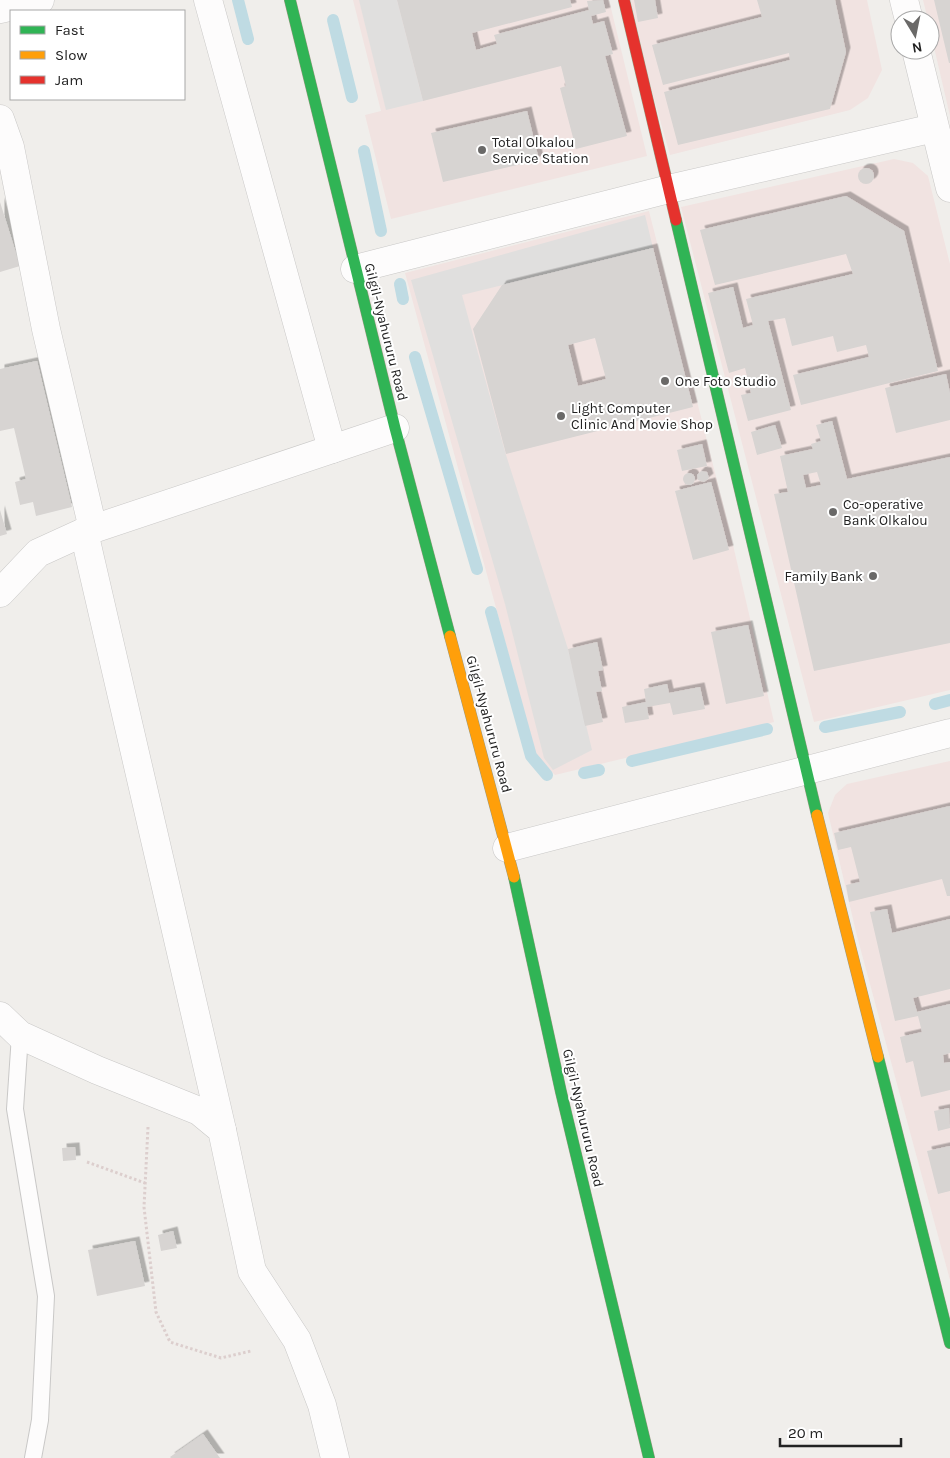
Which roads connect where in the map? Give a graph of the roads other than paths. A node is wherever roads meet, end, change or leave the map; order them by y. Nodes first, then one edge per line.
1 (40, 0) edge
2 (208, 0) edge
3 (290, 0) edge
4 (624, 0) edge
5 (0, 10) edge
6 (918, 60) edge
7 (0, 119) edge
8 (934, 128) junction
9 (950, 188) edge
10 (669, 189) junction
11 (354, 269) junction
12 (395, 428) junction
13 (332, 449) junction
14 (88, 531) junction
15 (0, 593) edge
16 (950, 733) edge
17 (806, 772) junction
18 (507, 848) junction
19 (0, 1016) edge
20 (20, 1035) junction
21 (222, 1130) junction
22 (950, 1343) edge
23 (33, 1458) edge
24 (335, 1458) edge
25 (649, 1458) edge

1 - 5 street
2 - 13 street
3 - 11 main road, Gilgil-Nyahururu Road
4 - 10 main road
6 - 8 street
7 - 14 street
8 - 9 street
8 - 10 street
10 - 11 street
10 - 17 main road
11 - 12 main road, Gilgil-Nyahururu Road
12 - 13 street
12 - 18 main road, Gilgil-Nyahururu Road
13 - 14 street
14 - 15 street
14 - 21 street
16 - 17 street
17 - 18 street
17 - 22 main road
18 - 25 main road, Gilgil-Nyahururu Road
19 - 20 street
20 - 21 street
20 - 23 lane
21 - 24 street

